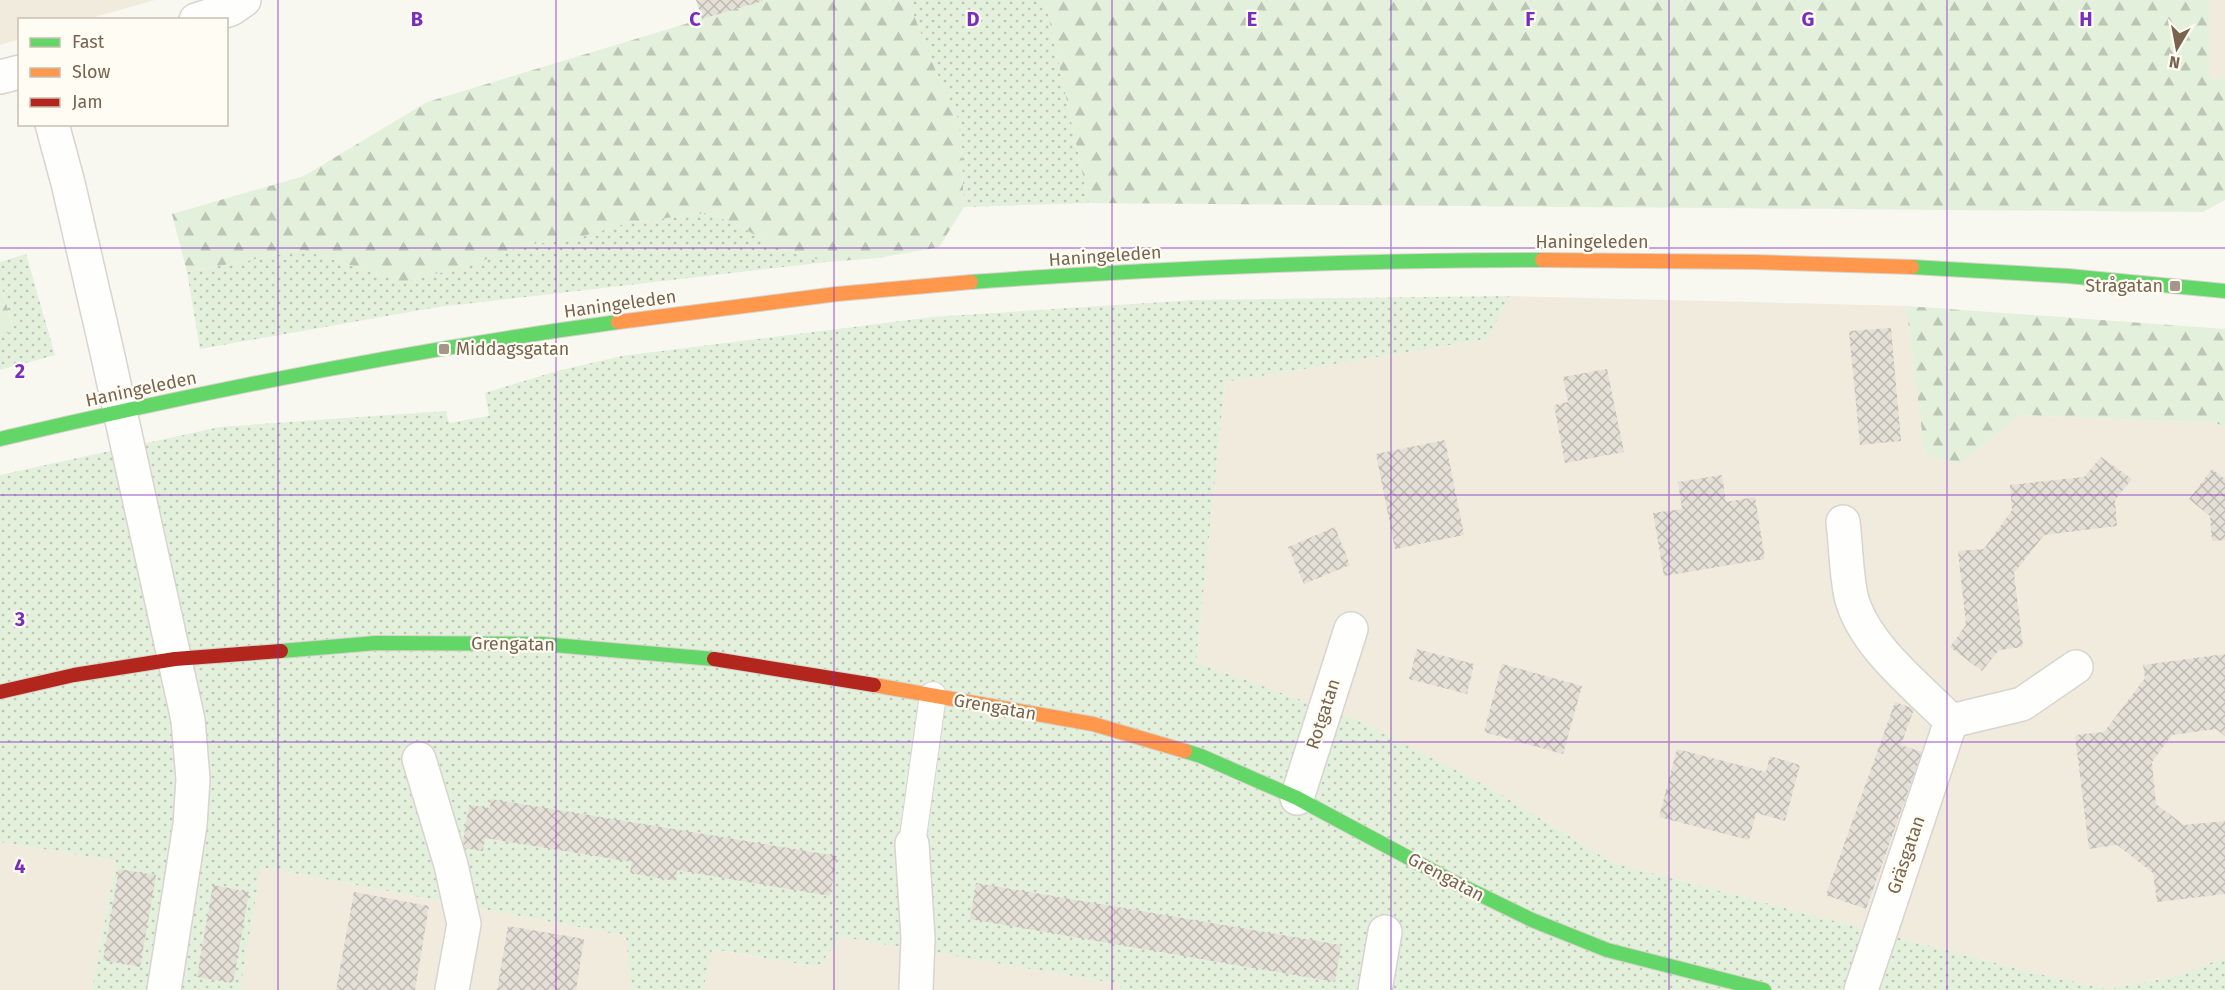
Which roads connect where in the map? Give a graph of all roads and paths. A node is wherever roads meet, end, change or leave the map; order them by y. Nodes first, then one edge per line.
1 (244, 0) edge
2 (202, 18) edge
3 (18, 73) edge
4 (0, 78) edge
5 (53, 126) edge
6 (2225, 291) edge
7 (120, 410) junction
8 (0, 439) edge
9 (1843, 522) dead end
10 (1351, 629) dead end
11 (175, 659) junction
12 (2076, 667) dead end
13 (0, 692) edge
14 (933, 695) junction
15 (1951, 721) junction
16 (418, 759) dead end
17 (1297, 798) junction
18 (912, 844) joint
19 (1385, 932) dead end
20 (164, 990) edge
21 (452, 990) edge
22 (916, 990) edge
23 (1376, 990) edge
24 (1764, 990) edge
25 (1861, 990) edge

1 - 2 street
3 - 4 street
5 - 7 street
6 - 7 main road, Haningeleden
7 - 8 main road, Haningeleden
7 - 11 street
9 - 15 street
10 - 17 street, Rotgatan
11 - 13 main road, Grengatan
11 - 14 main road, Grengatan
11 - 20 street
12 - 15 street
14 - 17 main road, Grengatan
14 - 18 lane
15 - 25 street, Gräsgatan
16 - 21 street
17 - 24 main road, Grengatan
18 - 22 street
19 - 23 street

